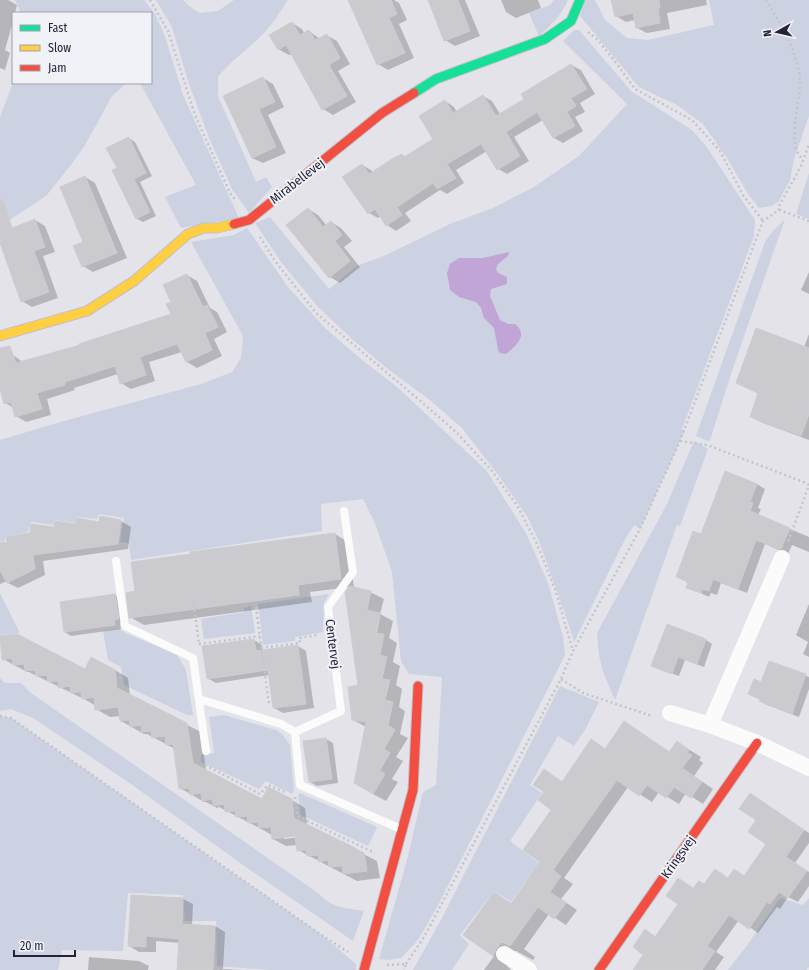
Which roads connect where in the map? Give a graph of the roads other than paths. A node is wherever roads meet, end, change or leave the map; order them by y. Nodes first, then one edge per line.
1 (580, 0) edge
2 (0, 336) edge
3 (344, 511) dead end
4 (782, 558) road end
5 (116, 561) dead end
6 (418, 686) dead end
7 (199, 699) junction
8 (670, 713) road end
9 (710, 725) junction
10 (295, 732) junction
11 (757, 743) junction
12 (206, 751) road end
13 (809, 768) edge
14 (402, 830) junction
15 (504, 954) dead end
16 (364, 966) edge
17 (529, 970) edge
18 (599, 970) edge

1 - 2 street, Mirabellevej
3 - 10 lane, Centervej
4 - 9 street
5 - 7 lane
6 - 14 street
7 - 10 lane
7 - 12 lane
8 - 9 street
9 - 11 street
10 - 14 lane
11 - 13 street
11 - 18 street, Kringsvej
14 - 16 street
15 - 17 street

